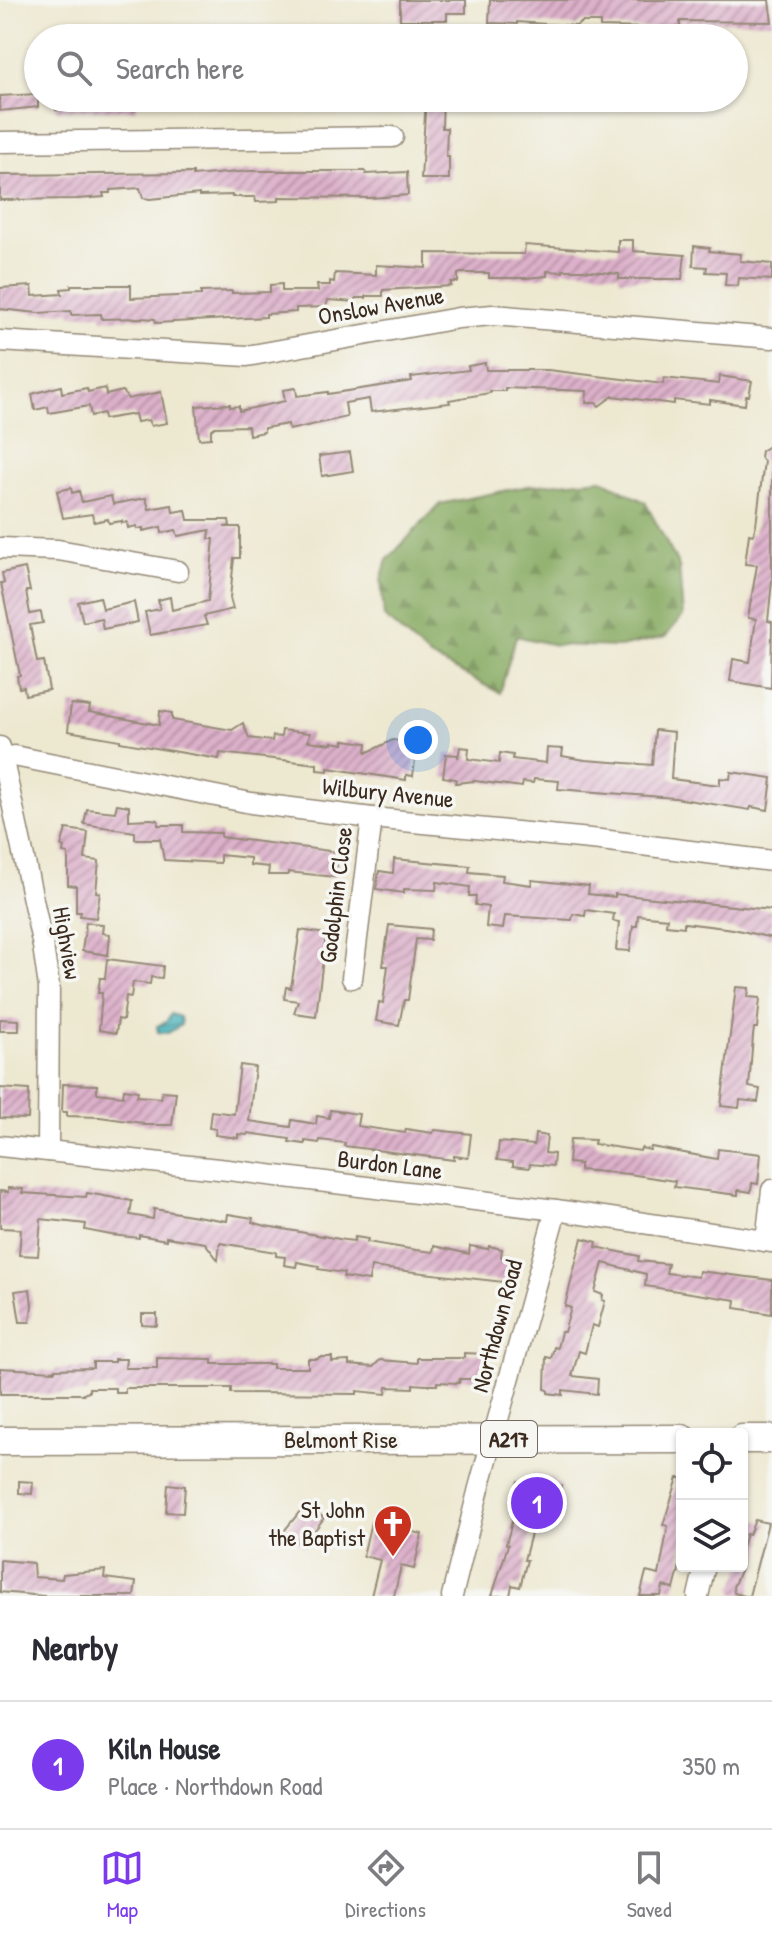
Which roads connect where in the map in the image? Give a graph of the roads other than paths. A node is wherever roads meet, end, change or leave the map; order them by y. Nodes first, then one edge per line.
1 (393, 137) dead end
2 (0, 142) edge
3 (772, 338) edge
4 (0, 341) edge
5 (0, 548) edge
6 (178, 571) dead end
7 (1, 752) edge
8 (372, 818) junction
9 (772, 861) edge
10 (352, 978) dead end
11 (0, 1146) edge
12 (48, 1151) junction
13 (772, 1190) edge
14 (556, 1210) junction
15 (769, 1242) edge
16 (676, 1439) edge
17 (748, 1439) edge
18 (772, 1439) edge
19 (493, 1440) junction
20 (0, 1441) edge
21 (704, 1572) edge
22 (452, 1596) edge
23 (698, 1596) edge

1 - 2 street
3 - 4 street, Onslow Avenue
5 - 6 street
7 - 8 street, Wilbury Avenue
7 - 12 street, Highview
8 - 9 street, Wilbury Avenue
8 - 10 street, Godolphin Close
11 - 12 street, Burdon Lane
12 - 14 street, Burdon Lane
13 - 15 street
14 - 15 street, Burdon Lane
14 - 19 street, Northdown Road
16 - 19 highway, Belmont Rise / A217
17 - 18 highway
19 - 20 highway, Belmont Rise / A217
19 - 22 street, Northdown Road
21 - 23 street

